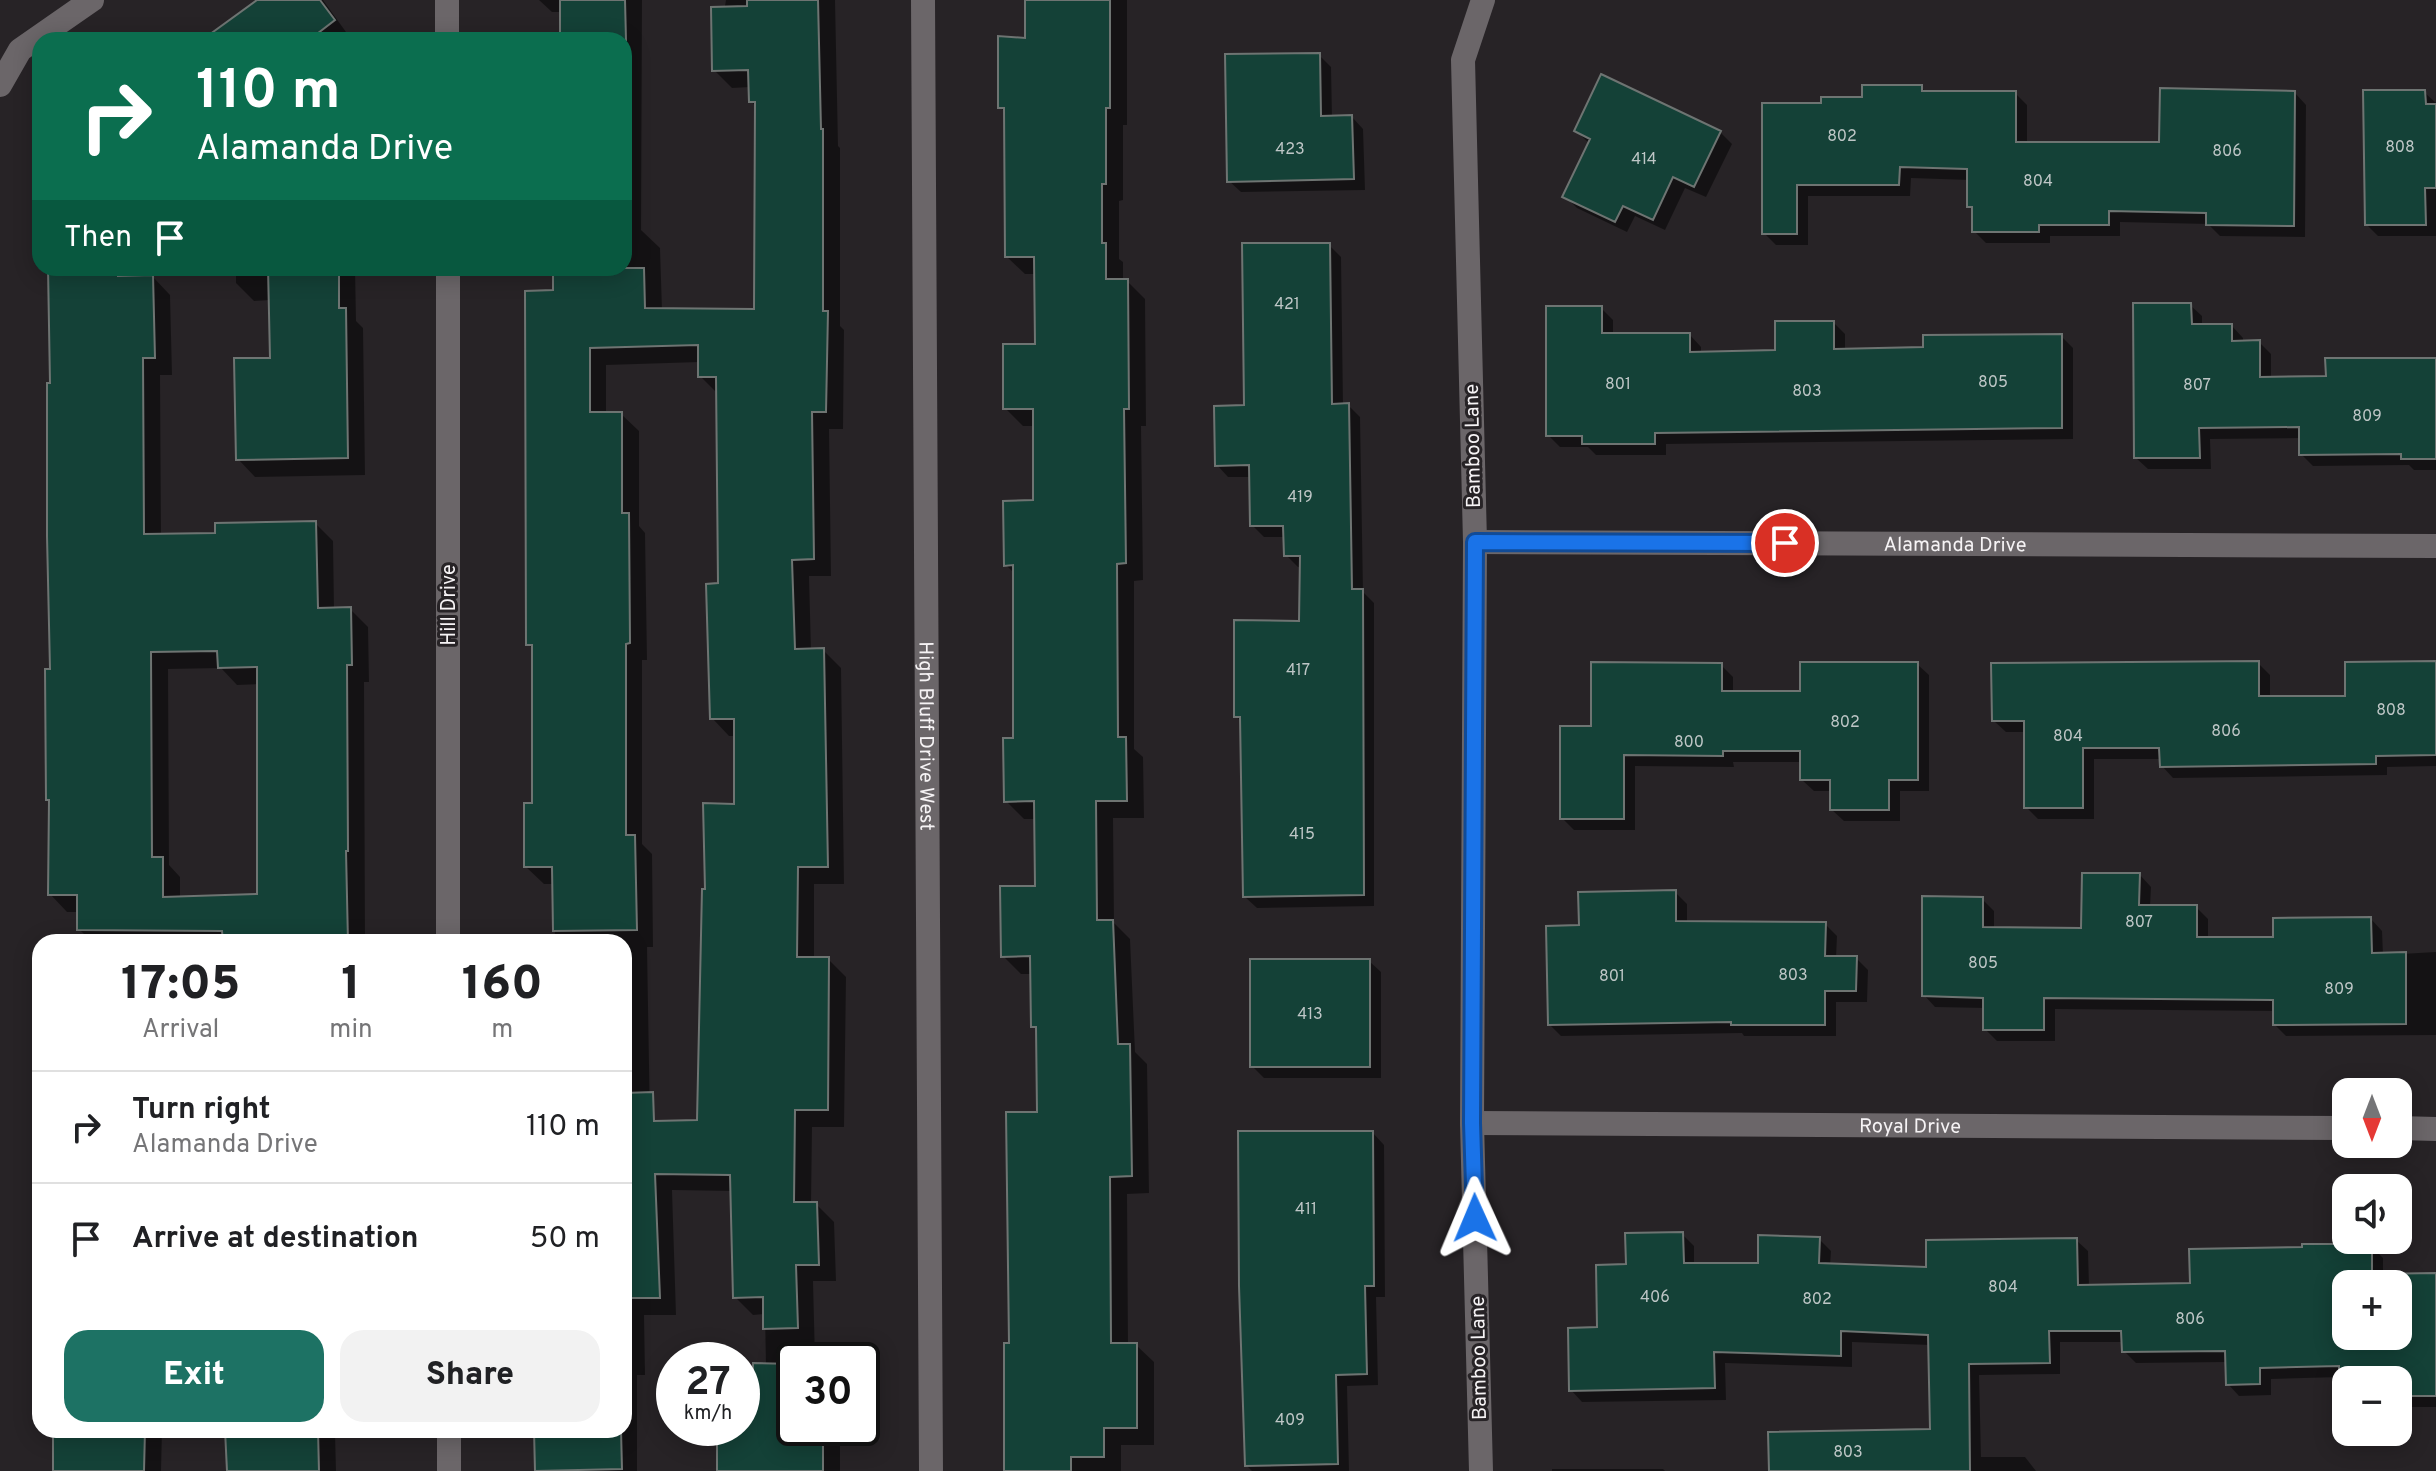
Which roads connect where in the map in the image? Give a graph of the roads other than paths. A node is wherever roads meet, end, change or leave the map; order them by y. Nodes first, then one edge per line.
1 (92, 0) edge
2 (447, 0) edge
3 (923, 0) edge
4 (1483, 0) edge
5 (46, 32) edge
6 (447, 32) edge
7 (32, 42) edge
8 (0, 85) edge
9 (448, 276) edge
10 (1475, 542) junction
11 (2436, 546) edge
12 (448, 934) edge
13 (1472, 1123) junction
14 (2332, 1128) edge
15 (2412, 1128) edge
16 (2436, 1129) edge
17 (449, 1438) edge
18 (449, 1471) edge
19 (931, 1471) edge
20 (1481, 1471) edge

1 - 5 street
2 - 6 street
3 - 19 street, High Bluff Drive West
4 - 10 street, Bamboo Lane
7 - 8 street
9 - 12 street, Hill Drive
10 - 11 street, Alamanda Drive
10 - 13 street, Bamboo Lane
13 - 14 street, Royal Drive
13 - 20 street, Bamboo Lane
15 - 16 street
17 - 18 street

